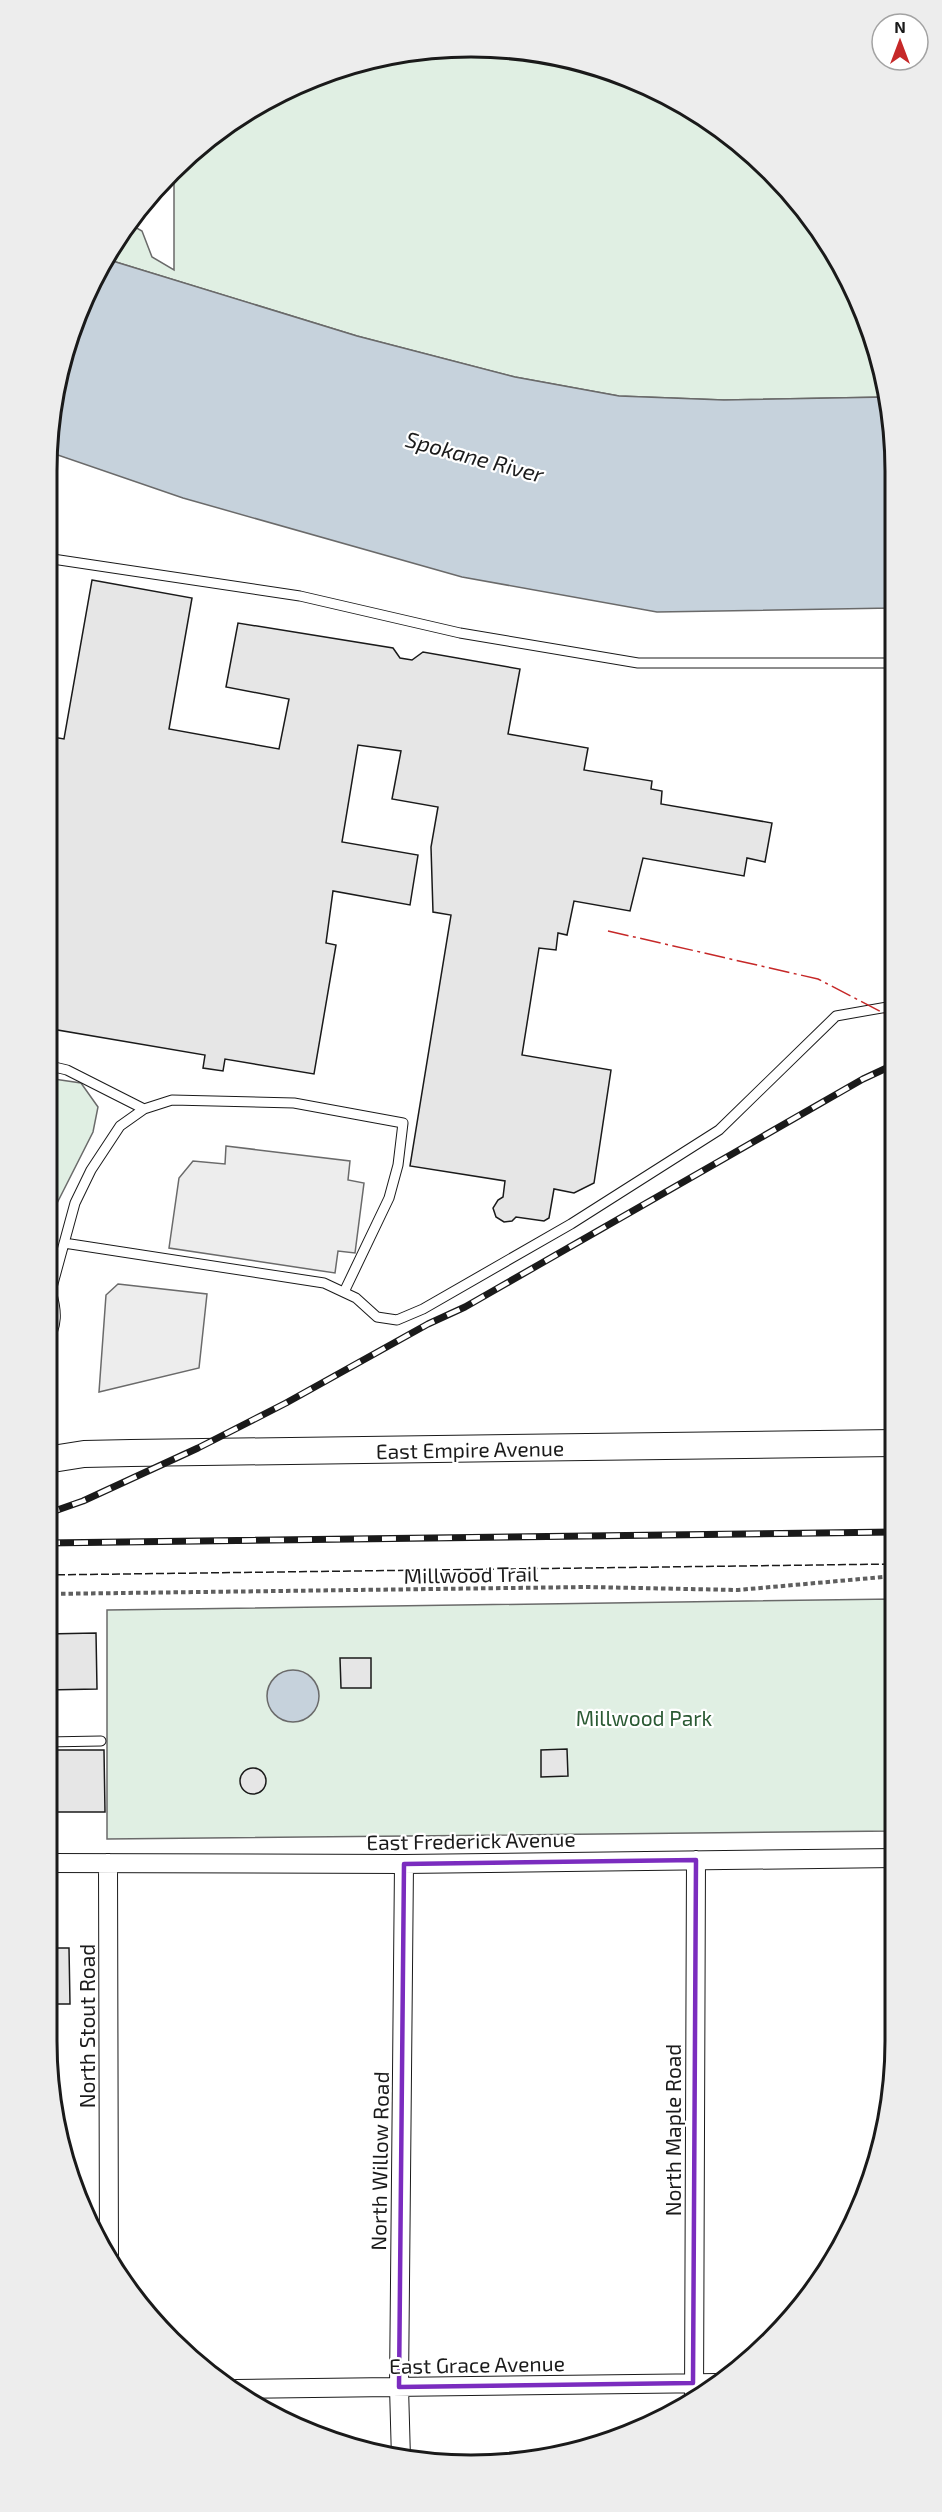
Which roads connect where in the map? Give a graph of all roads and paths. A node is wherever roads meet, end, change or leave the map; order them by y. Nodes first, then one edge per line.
1 (57, 560) edge
2 (885, 663) edge
3 (885, 1007) edge
4 (57, 1068) edge
5 (144, 1109) junction
6 (64, 1243) junction
7 (57, 1266) edge
8 (344, 1292) junction
9 (885, 1443) edge
10 (57, 1458) edge
11 (885, 1577) edge
12 (57, 1594) edge
13 (101, 1741) dead end
14 (57, 1742) edge
15 (885, 1858) edge
16 (696, 1860) junction
17 (57, 1863) edge
18 (108, 1863) junction
19 (404, 1864) junction
20 (109, 2242) edge
21 (399, 2387) junction
22 (248, 2390) edge
23 (694, 2390) edge
24 (690, 2392) edge
25 (401, 2449) edge

1 - 2 lane
3 - 8 lane
4 - 5 lane
5 - 6 lane
5 - 8 lane
6 - 7 lane
6 - 8 lane
9 - 10 street, East Empire Avenue
11 - 12 path, Millwood Trail
13 - 14 lane
15 - 16 street, East Frederick Avenue
16 - 19 street, East Frederick Avenue
16 - 23 street, North Maple Road
17 - 18 street, East Frederick Avenue
18 - 19 street, East Frederick Avenue
18 - 20 street, North Stout Road
19 - 21 street, North Willow Road
21 - 22 street, East Grace Avenue
21 - 24 street, East Grace Avenue
21 - 25 street, North Willow Road

